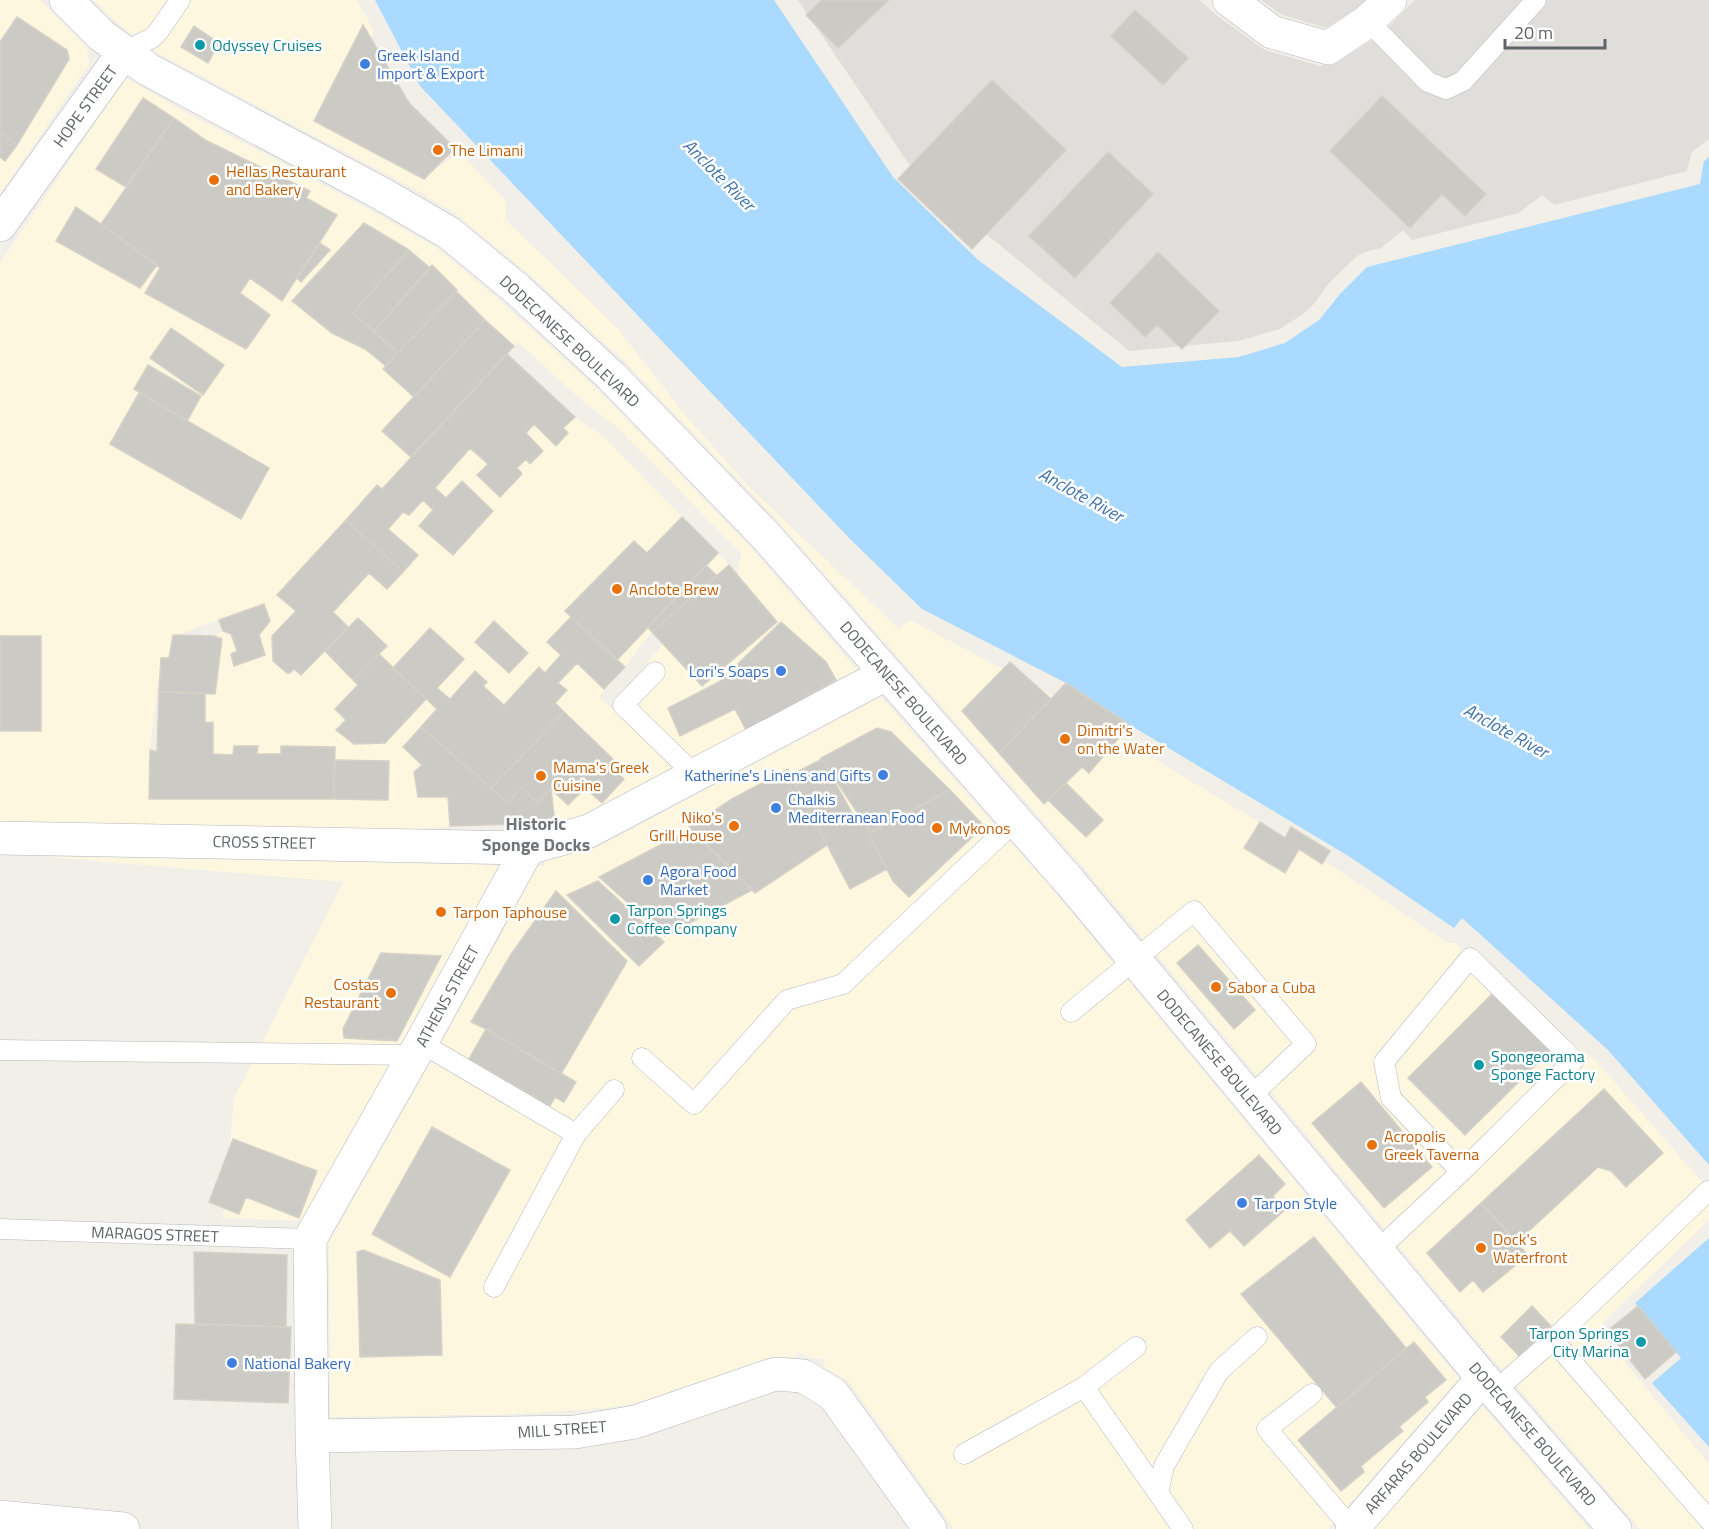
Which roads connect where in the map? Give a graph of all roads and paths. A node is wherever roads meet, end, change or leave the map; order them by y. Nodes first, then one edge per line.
1 (66, 0) edge
2 (180, 0) edge
3 (1229, 0) edge
4 (1536, 0) edge
5 (1379, 11) edge
6 (124, 52) junction
7 (1, 222) edge
8 (655, 672) dead end
9 (886, 674) junction
10 (695, 775) junction
11 (1016, 820) junction
12 (0, 838) edge
13 (528, 848) junction
14 (1134, 959) junction
15 (1071, 1012) dead end
16 (418, 1049) junction
17 (0, 1050) edge
18 (642, 1058) dead end
19 (614, 1090) dead end
20 (1250, 1097) junction
21 (576, 1134) junction
22 (1461, 1172) junction
23 (1708, 1191) edge
24 (0, 1229) edge
25 (310, 1239) junction
26 (1378, 1250) junction
27 (494, 1287) dead end
28 (1257, 1337) dead end
29 (1553, 1340) junction
30 (1136, 1347) dead end
31 (1489, 1384) junction
32 (1084, 1387) junction
33 (1312, 1394) dead end
34 (312, 1436) junction
35 (964, 1454) dead end
36 (1158, 1492) junction
37 (0, 1517) edge
38 (1709, 1520) edge
39 (123, 1529) edge
40 (315, 1529) edge
41 (930, 1529) edge
42 (1183, 1529) edge
43 (1352, 1529) edge
44 (1615, 1529) edge

1 - 6 street, DODECANESE BOULEVARD
2 - 6 lane, HOPE STREET
3 - 5 street
4 - 5 lane
6 - 7 street, HOPE STREET
6 - 9 street, DODECANESE BOULEVARD
8 - 10 lane
9 - 10 street
9 - 11 street, DODECANESE BOULEVARD
10 - 13 street
11 - 14 street, DODECANESE BOULEVARD
11 - 18 lane
12 - 13 street, CROSS STREET
13 - 16 street, ATHENS STREET
14 - 15 lane
14 - 20 street, DODECANESE BOULEVARD
14 - 20 lane
16 - 17 lane
16 - 21 lane
16 - 25 street, ATHENS STREET
19 - 21 lane
20 - 26 street, DODECANESE BOULEVARD
21 - 27 lane
22 - 22 lane
22 - 26 lane
23 - 29 lane
24 - 25 lane, MARAGOS STREET
25 - 34 street
26 - 31 street, DODECANESE BOULEVARD
28 - 36 lane
29 - 31 lane
29 - 38 lane
30 - 32 lane
31 - 43 street, ARFARAS BOULEVARD
31 - 44 street, DODECANESE BOULEVARD
32 - 35 lane
32 - 36 lane
33 - 43 lane
34 - 40 street
34 - 41 street, MILL STREET
36 - 42 lane
37 - 39 street

